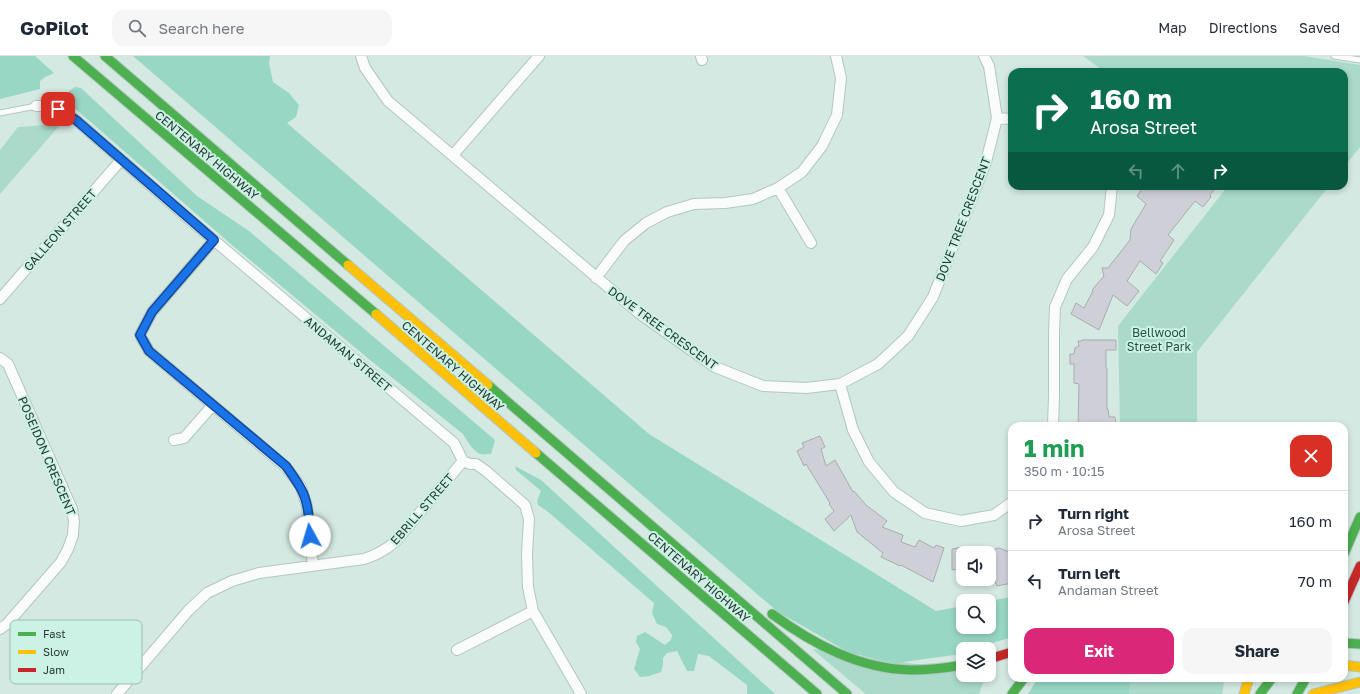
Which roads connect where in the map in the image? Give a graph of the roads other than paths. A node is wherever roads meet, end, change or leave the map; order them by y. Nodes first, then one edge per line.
1 (73, 56) edge
2 (105, 56) edge
3 (361, 56) edge
4 (539, 56) edge
5 (836, 56) edge
6 (984, 56) edge
7 (1334, 56) edge
8 (1360, 60) edge
9 (36, 106) joint
10 (0, 113) edge
11 (997, 118) junction
12 (1008, 119) edge
13 (453, 155) junction
14 (121, 160) junction
15 (778, 188) junction
16 (1112, 190) edge
17 (214, 240) junction
18 (811, 243) dead end
19 (596, 278) junction
20 (0, 299) edge
21 (0, 358) edge
22 (840, 384) junction
23 (213, 405) junction
24 (1053, 422) edge
25 (174, 440) dead end
26 (463, 461) junction
27 (1008, 505) edge
28 (1360, 517) edge
29 (1348, 545) edge
30 (674, 546) junction
31 (698, 553) dead end
32 (314, 566) junction
33 (1360, 566) edge
34 (1348, 593) edge
35 (762, 606) dead end
36 (533, 611) junction
37 (10, 620) edge
38 (10, 621) edge
39 (0, 629) edge
40 (1348, 643) edge
41 (1360, 644) edge
42 (760, 646) junction
43 (457, 650) dead end
44 (1008, 653) edge
45 (996, 657) edge
46 (764, 662) dead end
47 (142, 665) edge
48 (956, 666) edge
49 (1348, 666) edge
50 (1360, 667) edge
51 (1021, 682) edge
52 (1248, 682) edge
53 (1269, 682) edge
54 (1304, 682) edge
55 (1360, 682) edge
56 (126, 684) edge
57 (117, 694) edge
58 (581, 694) edge
59 (817, 694) edge
60 (847, 694) edge
61 (1012, 694) edge
62 (1244, 694) edge
63 (1260, 694) edge
64 (1297, 694) edge
65 (1313, 694) edge

1 - 42 main road, CENTENARY HIGHWAY
2 - 30 main road, CENTENARY HIGHWAY
3 - 13 street, DOVE TREE CRESCENT
4 - 13 street
5 - 15 street
6 - 11 street, DOVE TREE CRESCENT
7 - 8 lane
9 - 10 lane, ANDAMAN STREET
9 - 14 street, ANDAMAN STREET
11 - 12 street
11 - 22 street, DOVE TREE CRESCENT
13 - 19 street, DOVE TREE CRESCENT
14 - 17 street, ANDAMAN STREET
14 - 20 street, GALLEON STREET
15 - 18 street
15 - 19 street
16 - 24 street
17 - 23 street
17 - 26 street, ANDAMAN STREET
19 - 22 street, DOVE TREE CRESCENT
21 - 37 street, POSEIDON CRESCENT
22 - 27 street
23 - 25 street
23 - 32 street
26 - 32 street, EBRILL STREET
26 - 36 street
28 - 29 main road
30 - 31 main road
30 - 60 main road, CENTENARY HIGHWAY
32 - 47 street, EBRILL STREET
33 - 34 main road
35 - 48 main road
36 - 43 street
36 - 58 street
38 - 39 street, POSEIDON CRESCENT
40 - 41 main road
42 - 46 main road
42 - 59 main road, CENTENARY HIGHWAY
44 - 45 main road
49 - 50 main road
51 - 61 main road
52 - 62 main road
53 - 63 main road
54 - 64 main road
55 - 65 main road
56 - 57 street, EBRILL STREET

